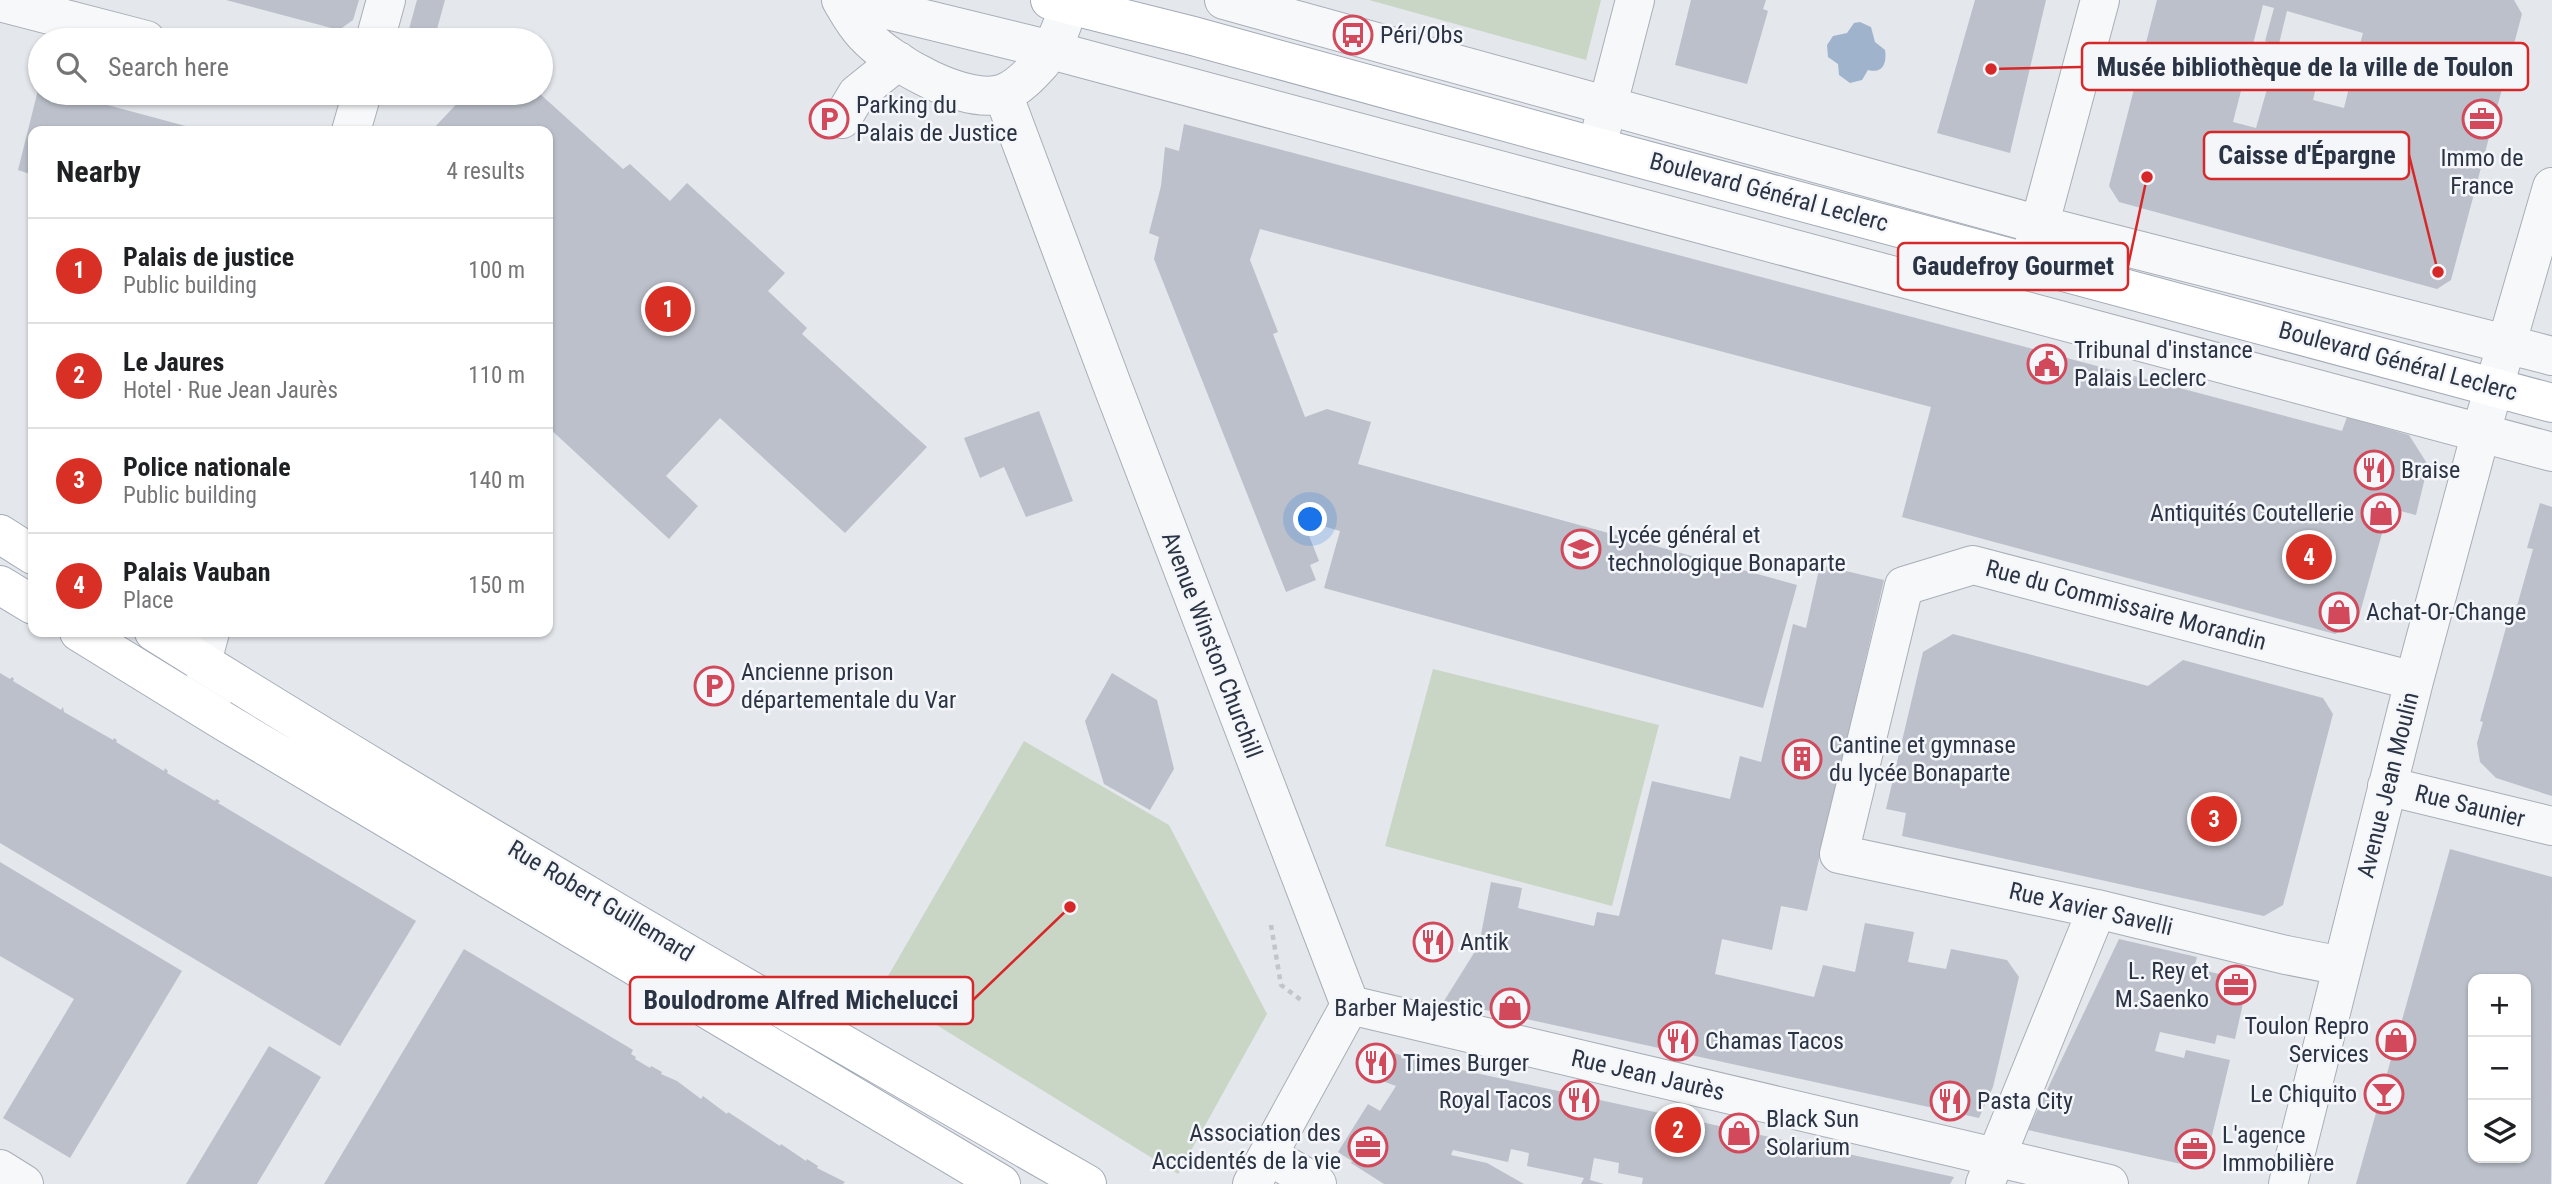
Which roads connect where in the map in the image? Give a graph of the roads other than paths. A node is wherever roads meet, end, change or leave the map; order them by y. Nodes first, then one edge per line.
1 (386, 0) edge
2 (841, 0) edge
3 (847, 0) edge
4 (1224, 0) edge
5 (1635, 0) edge
6 (2100, 0) edge
7 (1062, 2) edge
8 (14, 3) edge
9 (103, 28) edge
10 (378, 28) edge
11 (1051, 50) junction
12 (898, 61) junction
13 (1003, 94) junction
14 (1607, 106) junction
15 (842, 119) dead end
16 (1597, 147) junction
17 (2552, 187) edge
18 (2040, 225) junction
19 (2030, 261) junction
20 (2507, 345) junction
21 (2552, 356) edge
22 (2494, 387) junction
23 (2552, 403) edge
24 (2481, 432) junction
25 (2552, 452) edge
26 (0, 534) edge
27 (28, 552) edge
28 (0, 585) edge
29 (28, 602) edge
30 (88, 637) edge
31 (171, 637) edge
32 (206, 647) edge
33 (149, 673) junction
34 (2414, 681) junction
35 (225, 722) junction
36 (2387, 786) junction
37 (2552, 826) edge
38 (1839, 854) joint
39 (2097, 909) junction
40 (2343, 966) junction
41 (1350, 1004) junction
42 (947, 1151) junction
43 (0, 1169) edge
44 (1260, 1169) edge
45 (1990, 1171) edge
46 (24, 1184) edge
47 (1001, 1184) edge
48 (1018, 1184) edge
49 (1087, 1184) edge
50 (1317, 1184) edge
51 (2109, 1184) edge
52 (2288, 1184) edge

1 - 10 street
2 - 12 street
3 - 11 street
4 - 14 street
5 - 14 street
6 - 18 street
7 - 11 street
7 - 16 main road, Boulevard Général Leclerc
8 - 9 street
11 - 13 street
11 - 24 street
12 - 13 street
12 - 15 street
13 - 41 street, Avenue Winston Churchill
14 - 16 street
14 - 18 street
16 - 19 main road, Boulevard Général Leclerc
17 - 20 street, Avenue Jean Moulin
18 - 19 street
18 - 20 street
19 - 22 main road, Boulevard Général Leclerc
20 - 21 street
20 - 22 street, Avenue Jean Moulin
22 - 23 main road, Boulevard Général Leclerc
22 - 24 street, Avenue Jean Moulin
24 - 25 street
24 - 34 street, Avenue Jean Moulin
26 - 27 main road
28 - 29 main road
30 - 33 main road, Rue Robert Guillemard
31 - 32 main road, Rue Robert Guillemard
32 - 33 street
32 - 35 street
32 - 49 main road, Rue Robert Guillemard
33 - 35 main road, Rue Robert Guillemard
34 - 36 street, Avenue Jean Moulin
34 - 38 street, Rue du Commissaire Morandin
35 - 42 main road, Rue Robert Guillemard
36 - 37 street, Rue Saunier
36 - 40 street, Avenue Jean Moulin
38 - 39 street, Rue Xavier Savelli
39 - 40 street, Rue Xavier Savelli
39 - 45 street
40 - 52 street, Avenue Jean Moulin
41 - 44 street
41 - 45 street, Rue Jean Jaurès
42 - 47 main road, Rue Robert Guillemard
42 - 48 street
43 - 46 street
44 - 50 street
45 - 51 street, Rue Jean Jaurès

